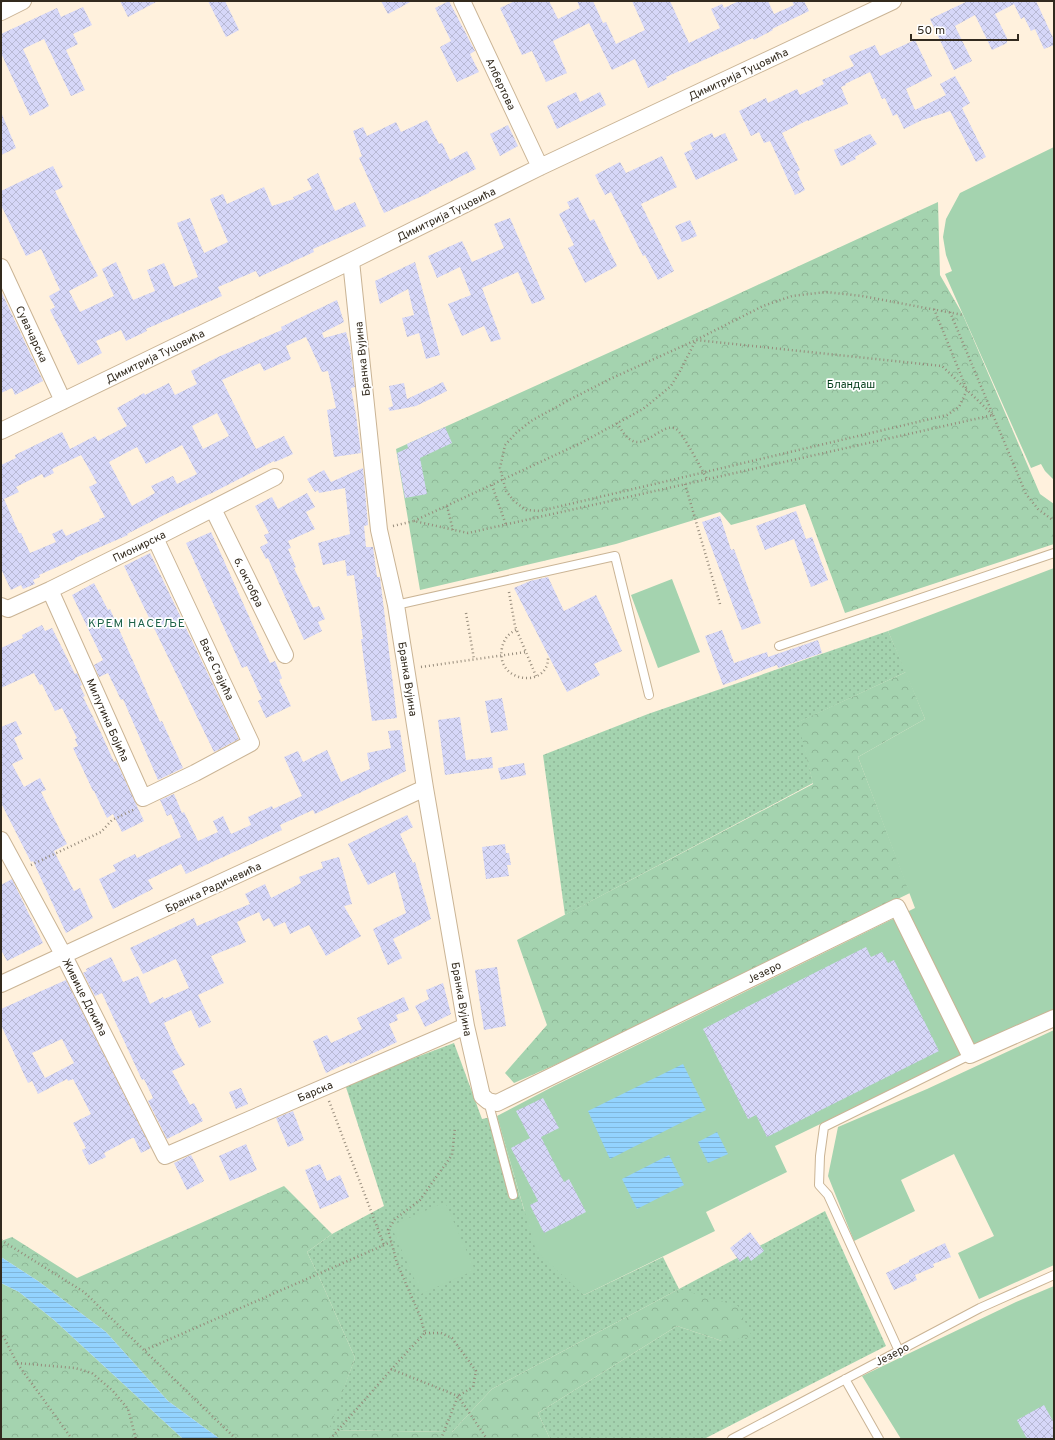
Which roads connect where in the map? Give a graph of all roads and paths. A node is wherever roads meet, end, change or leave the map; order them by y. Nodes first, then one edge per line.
1 (23, 1) edge
2 (462, 1) edge
3 (893, 1) edge
4 (1, 12) edge
5 (540, 167) junction
6 (351, 261) junction
7 (1, 267) edge
8 (934, 309) junction
9 (950, 312) junction
10 (963, 315) dead end
11 (696, 340) junction
12 (967, 390) junction
13 (62, 401) junction
14 (993, 414) junction
15 (617, 423) junction
16 (1, 431) edge
17 (703, 473) junction
18 (275, 476) dead end
19 (707, 479) junction
20 (503, 480) junction
21 (685, 484) junction
22 (492, 485) junction
23 (447, 506) junction
24 (213, 509) junction
25 (414, 521) junction
26 (1054, 521) edge
27 (506, 525) junction
28 (379, 530) junction
29 (453, 530) junction
30 (156, 538) junction
31 (1054, 553) edge
32 (50, 590) junction
33 (510, 592) dead end
34 (396, 604) junction
35 (720, 604) dead end
36 (1, 606) edge
37 (466, 613) dead end
38 (516, 630) junction
39 (779, 646) dead end
40 (526, 652) junction
41 (285, 655) dead end
42 (501, 656) junction
43 (548, 658) dead end
44 (474, 660) junction
45 (406, 669) junction
46 (536, 676) junction
47 (649, 695) dead end
48 (425, 788) junction
49 (143, 798) junction
50 (1, 840) edge
51 (18, 871) junction
52 (64, 956) junction
53 (1, 984) edge
54 (1054, 1018) edge
55 (466, 1026) junction
56 (970, 1055) junction
57 (324, 1087) junction
58 (485, 1098) junction
59 (455, 1127) dead end
60 (165, 1156) joint
61 (513, 1195) dead end
62 (1, 1240) edge
63 (391, 1242) junction
64 (384, 1245) junction
65 (1054, 1275) edge
66 (1, 1332) edge
67 (425, 1333) junction
68 (145, 1350) junction
69 (899, 1351) junction
70 (17, 1363) junction
71 (391, 1369) junction
72 (844, 1379) junction
73 (458, 1396) junction
74 (736, 1438) edge
75 (72, 1439) edge
76 (136, 1439) edge
77 (236, 1439) edge
78 (330, 1439) edge
79 (441, 1439) edge
80 (487, 1439) edge
81 (879, 1439) edge

1 - 4 street
2 - 5 street, Албертова
3 - 5 street, Димитрија Туцовића
5 - 6 street, Димитрија Туцовића
6 - 13 street, Димитрија Туцовића
6 - 28 street, Бранка Вујина
7 - 13 street, Сувачарска
8 - 9 path
8 - 11 path
8 - 12 path
9 - 10 path
9 - 14 path
11 - 12 path
11 - 15 path
11 - 20 path
12 - 14 path
12 - 17 path
13 - 16 street, Димитрија Туцовића
14 - 19 path
14 - 26 path
15 - 17 path
15 - 20 path
17 - 19 path
17 - 20 path
18 - 24 street, Пионирска
19 - 21 path
20 - 22 path
21 - 27 path
21 - 35 path
22 - 23 path
22 - 27 path
23 - 25 path
23 - 29 path
24 - 30 street, Пионирска
24 - 41 street, 6. октобра
25 - 28 path
25 - 29 path
27 - 29 path
28 - 34 street, Бранка Вујина
30 - 32 street, Пионирска
30 - 49 street, Васе Стајића
31 - 39 lane
32 - 36 street, Пионирска
32 - 49 street, Милутина Бојића
33 - 38 path
34 - 45 street, Бранка Вујина
34 - 47 lane
37 - 44 path
38 - 40 path
38 - 42 path
40 - 42 path
40 - 46 path
42 - 44 path
42 - 46 path
43 - 46 path
44 - 45 path
45 - 48 street, Бранка Вујина
48 - 52 street, Бранка Радичевића
48 - 55 street, Бранка Вујина
49 - 51 path
50 - 51 street, Живице Докића
51 - 52 street, Живице Докића
52 - 53 street, Бранка Радичевића
52 - 60 street, Живице Докића
54 - 56 street
55 - 57 street, Барска
55 - 58 street, Бранка Вујина
56 - 58 street, Језеро
56 - 69 lane
57 - 60 street, Барска
57 - 64 path
58 - 61 lane
59 - 63 path
62 - 68 path
63 - 64 path
63 - 67 path
64 - 68 path
65 - 69 lane, Језеро
66 - 70 path
67 - 71 path
67 - 73 path
68 - 77 path
69 - 72 lane, Језеро
70 - 75 path
70 - 76 path
71 - 73 path
71 - 78 path
72 - 74 lane, Језеро
72 - 81 lane
73 - 79 path
73 - 80 path

